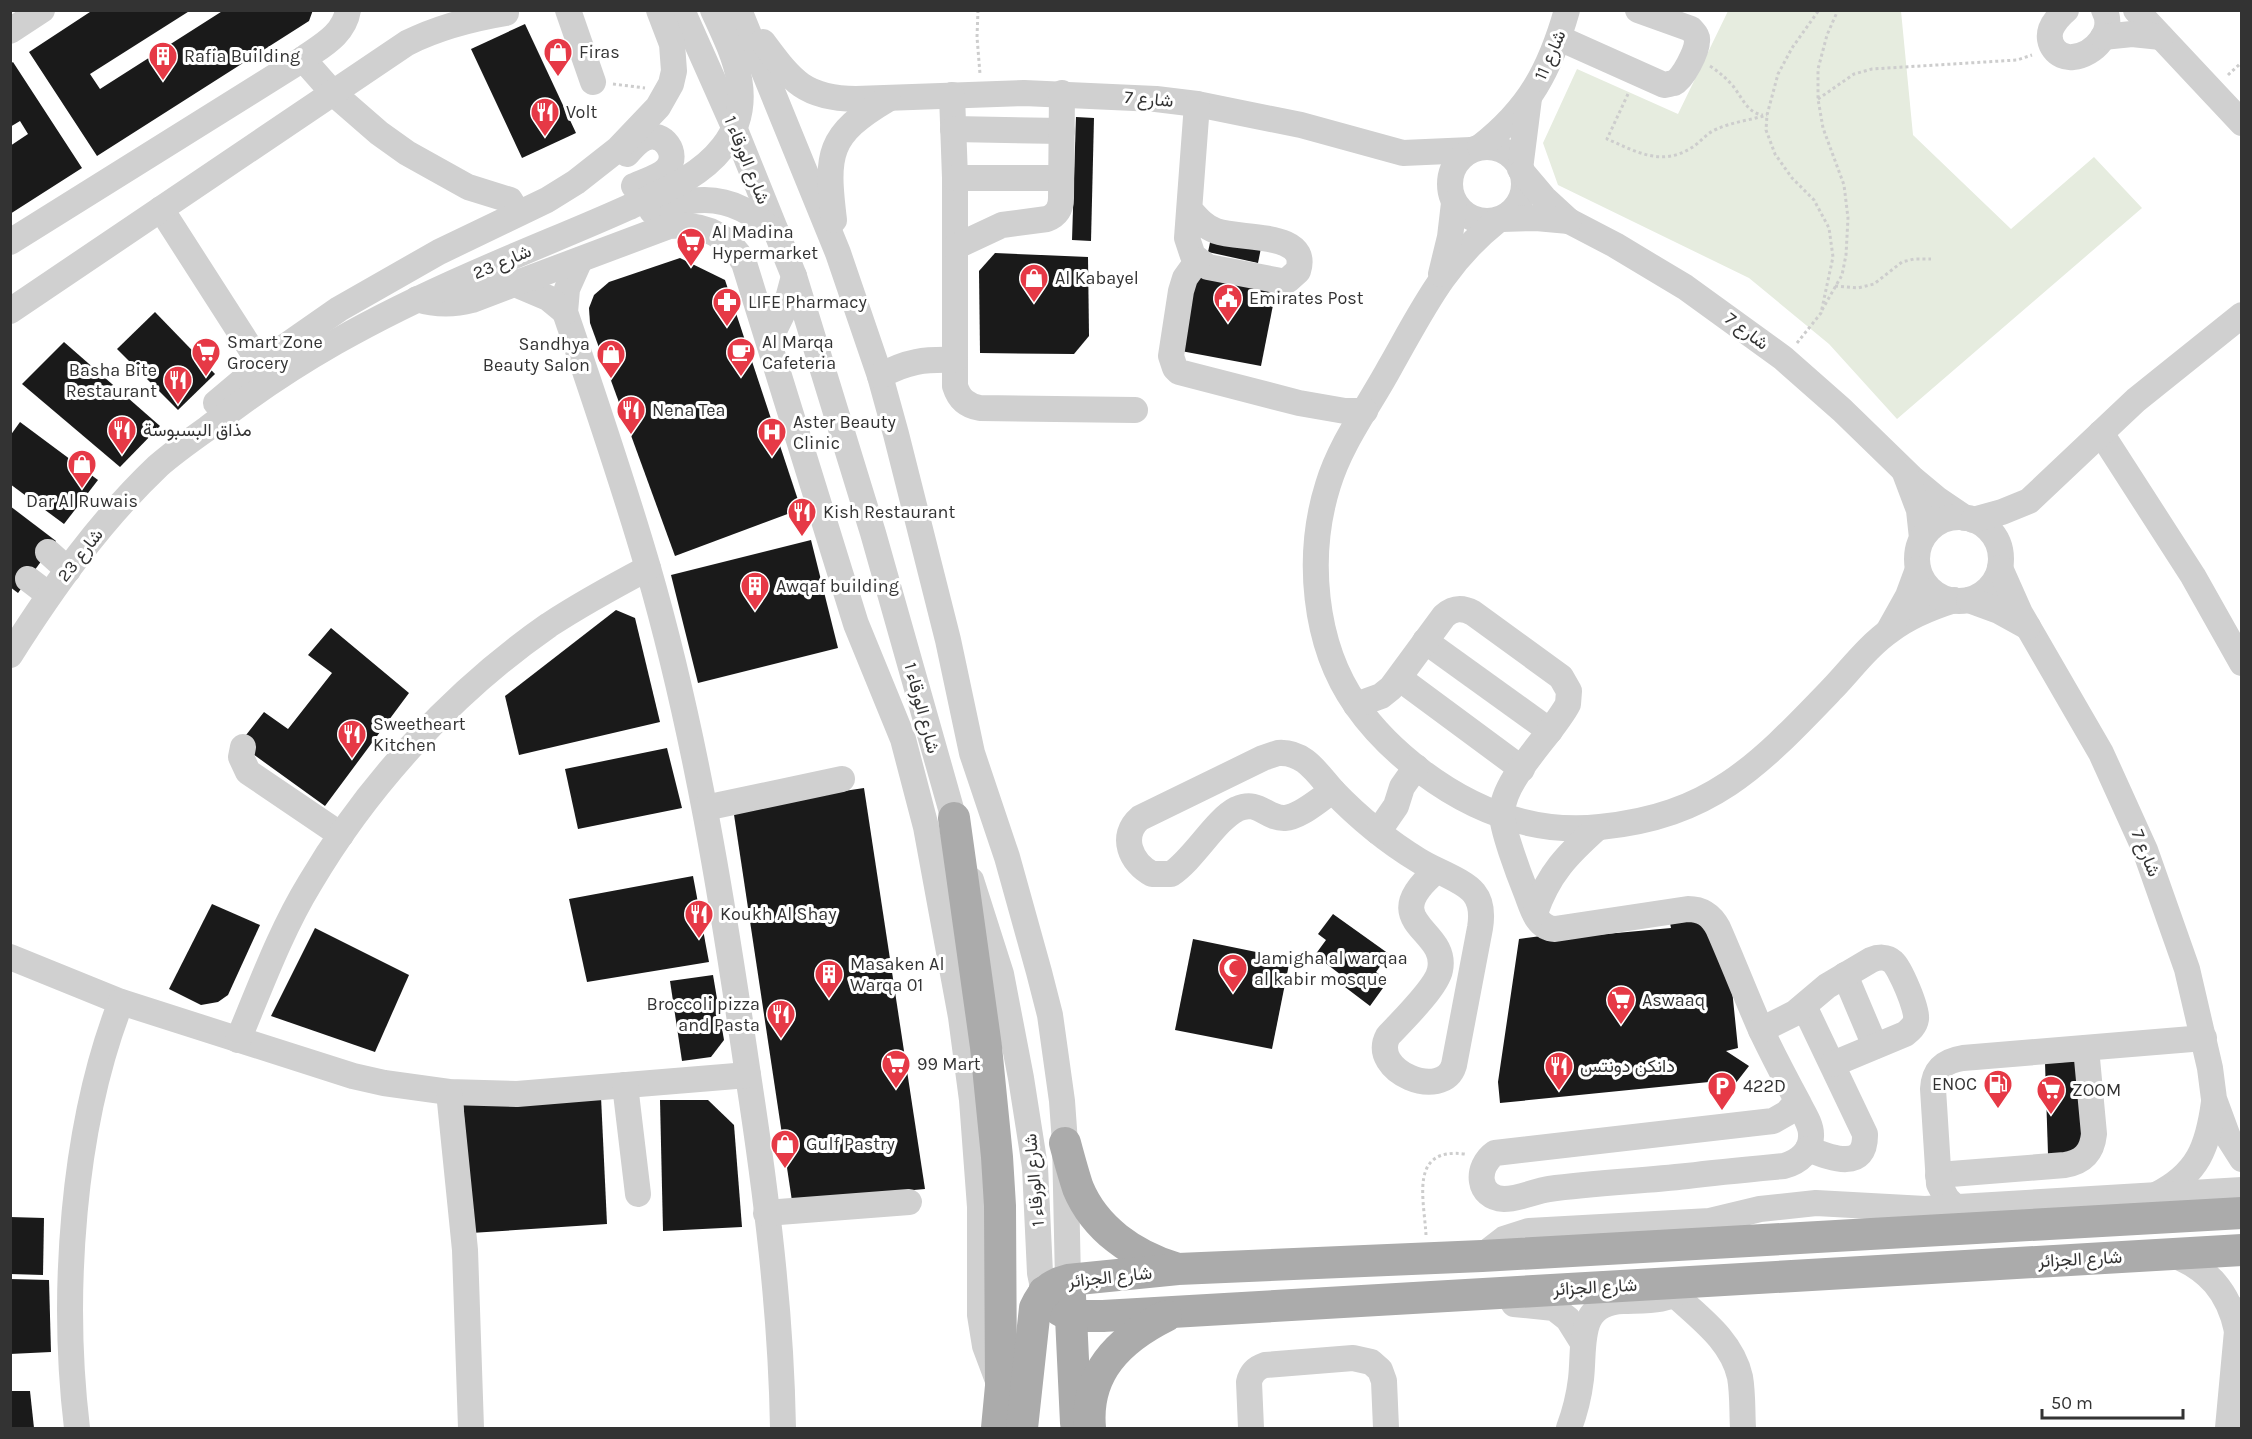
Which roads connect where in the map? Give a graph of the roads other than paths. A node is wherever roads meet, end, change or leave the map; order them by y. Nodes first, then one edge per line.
1 (42, 10) edge
2 (348, 10) edge
3 (568, 10) edge
4 (659, 10) edge
5 (682, 10) edge
6 (713, 10) edge
7 (1567, 10) edge
8 (1638, 10) edge
9 (2066, 10) edge
10 (2104, 10) edge
11 (2136, 10) edge
12 (506, 13) dead end
13 (741, 15) edge
14 (10, 31) edge
15 (2103, 37) junction
16 (2161, 37) junction
17 (1559, 38) junction
18 (303, 59) junction
19 (593, 82) road end
20 (333, 93) junction
21 (1062, 93) junction
22 (952, 94) junction
23 (1530, 98) junction
24 (889, 99) junction
25 (1197, 104) junction
26 (2241, 123) edge
27 (734, 127) junction
28 (953, 129) junction
29 (1062, 131) junction
30 (1476, 149) junction
31 (1402, 153) junction
32 (1521, 170) junction
33 (955, 178) junction
34 (1061, 178) junction
35 (547, 200) junction
36 (1454, 202) junction
37 (161, 209) junction
38 (1191, 211) junction
39 (518, 213) junction
40 (1500, 219) junction
41 (598, 221) junction
42 (1569, 221) junction
43 (777, 233) junction
44 (10, 242) edge
45 (955, 247) junction
46 (838, 253) junction
47 (580, 260) junction
48 (1198, 261) junction
49 (476, 272) junction
50 (795, 276) junction
51 (515, 284) junction
52 (1437, 285) junction
53 (417, 298) junction
54 (10, 311) edge
55 (565, 312) junction
56 (2241, 315) edge
57 (769, 341) junction
58 (955, 360) junction
59 (261, 364) junction
60 (880, 376) junction
61 (1135, 410) dead end
62 (1365, 411) junction
63 (2102, 434) junction
64 (161, 464) junction
65 (1904, 470) junction
66 (2029, 501) junction
67 (1969, 519) junction
68 (1922, 538) junction
69 (48, 552) dead end
70 (2000, 561) junction
71 (648, 568) junction
72 (1918, 569) junction
73 (68, 570) junction
74 (28, 579) dead end
75 (49, 596) junction
76 (1961, 600) junction
77 (2028, 627) junction
78 (1889, 631) junction
79 (1425, 641) junction
80 (2239, 653) edge
81 (10, 655) edge
82 (873, 666) junction
83 (1399, 678) junction
84 (918, 693) junction
85 (1356, 705) junction
86 (1550, 731) junction
87 (246, 749) dead end
88 (1522, 769) junction
89 (1423, 773) junction
90 (842, 779) dead end
91 (1333, 790) junction
92 (705, 808) junction
93 (1502, 816) junction
94 (954, 818) junction
95 (1597, 828) junction
96 (343, 831) junction
97 (1378, 832) junction
98 (1436, 871) junction
99 (1535, 913) junction
100 (10, 957) edge
101 (1845, 975) junction
102 (121, 1002) junction
103 (1804, 1006) junction
104 (1761, 1029) junction
105 (2204, 1038) junction
106 (238, 1040) junction
107 (1875, 1046) junction
108 (2086, 1048) junction
109 (1833, 1064) junction
110 (748, 1075) junction
111 (625, 1085) junction
112 (449, 1092) junction
113 (2214, 1099) junction
114 (1797, 1101) junction
115 (1773, 1121) junction
116 (1809, 1137) junction
117 (1065, 1143) junction
118 (2241, 1159) edge
119 (1938, 1175) junction
120 (1623, 1183) junction
121 (1580, 1187) junction
122 (2241, 1190) edge
123 (638, 1194) dead end
124 (2155, 1195) junction
125 (909, 1202) dead end
126 (1954, 1208) junction
127 (766, 1213) junction
128 (2241, 1213) edge
129 (1625, 1225) junction
130 (1584, 1228) junction
131 (2241, 1250) edge
132 (2171, 1254) junction
133 (1482, 1256) junction
134 (1178, 1269) junction
135 (1056, 1286) junction
136 (1684, 1288) junction
137 (1492, 1293) junction
138 (1174, 1312) junction
139 (1072, 1316) junction
140 (2239, 1320) edge
141 (1032, 1330) junction
142 (1582, 1343) junction
143 (1001, 1386) junction
144 (77, 1428) edge
145 (471, 1428) edge
146 (783, 1428) edge
147 (997, 1428) edge
148 (1022, 1428) edge
149 (1055, 1428) edge
150 (1076, 1428) edge
151 (1090, 1428) edge
152 (1251, 1428) edge
153 (1386, 1428) edge
154 (1569, 1428) edge
155 (1743, 1428) edge
156 (2228, 1428) edge

1 - 14 street
2 - 18 street
3 - 19 street
4 - 35 street, شارع 23
5 - 27 street, شارع الورقاء 1
6 - 27 street, شارع 23
7 - 17 street, شارع 11
8 - 17 street
9 - 15 street
10 - 15 street
11 - 16 street
12 - 20 street
13 - 24 street, شارع 7
13 - 46 street, شارع الورقاء 1
15 - 16 street
16 - 26 street
17 - 23 street, شارع 11
18 - 20 street
18 - 44 street
20 - 37 street
20 - 39 street
21 - 22 street, شارع 7
21 - 25 street, شارع 7
21 - 29 street
22 - 24 street, شارع 7
22 - 28 street
23 - 30 street, شارع 11
23 - 32 street, شارع 11
24 - 46 street, شارع 7
25 - 31 street, شارع 7
25 - 38 street
27 - 41 street, شارع 23
27 - 43 street, شارع الورقاء 1
28 - 29 street
28 - 33 street
29 - 34 street
30 - 31 street, شارع 7
30 - 32 street
30 - 36 street
31 - 36 street, شارع 7
32 - 40 street
32 - 42 street, شارع 7
33 - 34 street
33 - 45 street
34 - 45 street
35 - 39 street, شارع 23
35 - 49 street
36 - 40 street
36 - 52 street
37 - 54 street
37 - 59 street
38 - 48 street
38 - 48 street
39 - 59 street, شارع 23
40 - 42 street, شارع 7
40 - 52 street
41 - 43 street
41 - 49 street, شارع 23
42 - 65 street, شارع 7
43 - 50 street, شارع الورقاء 1
45 - 58 street
46 - 60 street, شارع الورقاء 1
47 - 51 street
47 - 55 street
47 - 57 street
48 - 62 street
49 - 53 street, شارع 23
50 - 57 street
50 - 84 street, شارع الورقاء 1
51 - 53 street
51 - 55 street
52 - 62 street
53 - 64 street, شارع 23
55 - 71 street
56 - 63 street
57 - 82 street
58 - 60 street
58 - 61 street
59 - 64 street, شارع 23
60 - 117 street, شارع الورقاء 1
62 - 85 street
63 - 66 street
63 - 80 street
64 - 73 street, شارع 23
65 - 67 street, شارع 7
65 - 68 street, شارع 7
66 - 67 street
66 - 70 street
67 - 68 street
67 - 70 street
68 - 72 street
69 - 73 street
70 - 76 street
70 - 77 street, شارع 7
71 - 92 street
71 - 96 street
72 - 76 street
72 - 78 street
73 - 75 street, شارع 23
74 - 75 street
75 - 81 street, شارع 23
76 - 77 street
76 - 78 street
77 - 105 street, شارع 7
78 - 95 street
79 - 83 street
79 - 86 street
79 - 86 street
82 - 84 street
82 - 143 street
83 - 85 street
83 - 88 street
84 - 94 street, شارع الورقاء 1
85 - 89 street
86 - 88 street
87 - 96 street
88 - 93 street
89 - 93 street
89 - 97 street
90 - 92 street
91 - 91 street
91 - 97 street
92 - 110 street
93 - 95 street
93 - 99 street
94 - 135 street, شارع الورقاء 1
94 - 143 main road
95 - 99 street
96 - 106 street
97 - 98 street
98 - 98 street
99 - 104 street
100 - 102 street
101 - 103 street
101 - 107 street
101 - 107 street
102 - 106 street
102 - 144 street
103 - 104 street
103 - 109 street
104 - 114 street
105 - 108 street
105 - 113 street, شارع 7
106 - 112 street
107 - 109 street
108 - 119 street
108 - 119 street
109 - 116 street
110 - 111 street
110 - 127 street
111 - 112 street
111 - 123 street
112 - 145 street
113 - 118 street, شارع 7
113 - 124 street, شارع 7
114 - 115 street
114 - 116 street
115 - 116 street
115 - 121 street
116 - 120 street
117 - 134 main road
117 - 135 street, شارع الورقاء 1
119 - 126 street
120 - 121 street
120 - 129 street
121 - 130 street
122 - 124 street
124 - 126 street
125 - 127 street
126 - 129 street
127 - 146 street
128 - 133 main road, شارع الجزائر
129 - 130 street
130 - 133 street
131 - 132 main road, شارع الجزائر
132 - 136 main road, شارع الجزائر
132 - 140 street
133 - 134 main road, شارع الجزائر
134 - 135 main road, شارع الجزائر
135 - 139 main road, شارع الجزائر
135 - 141 main road, شارع الورقاء 1
136 - 137 main road, شارع الجزائر
136 - 142 street
136 - 155 street
137 - 138 main road, شارع الجزائر
137 - 142 street
138 - 139 main road, شارع الجزائر
138 - 151 main road
139 - 150 main road
140 - 156 street
141 - 148 main road, شارع الورقاء 1
141 - 149 main road
142 - 154 street
143 - 147 main road
152 - 153 street

